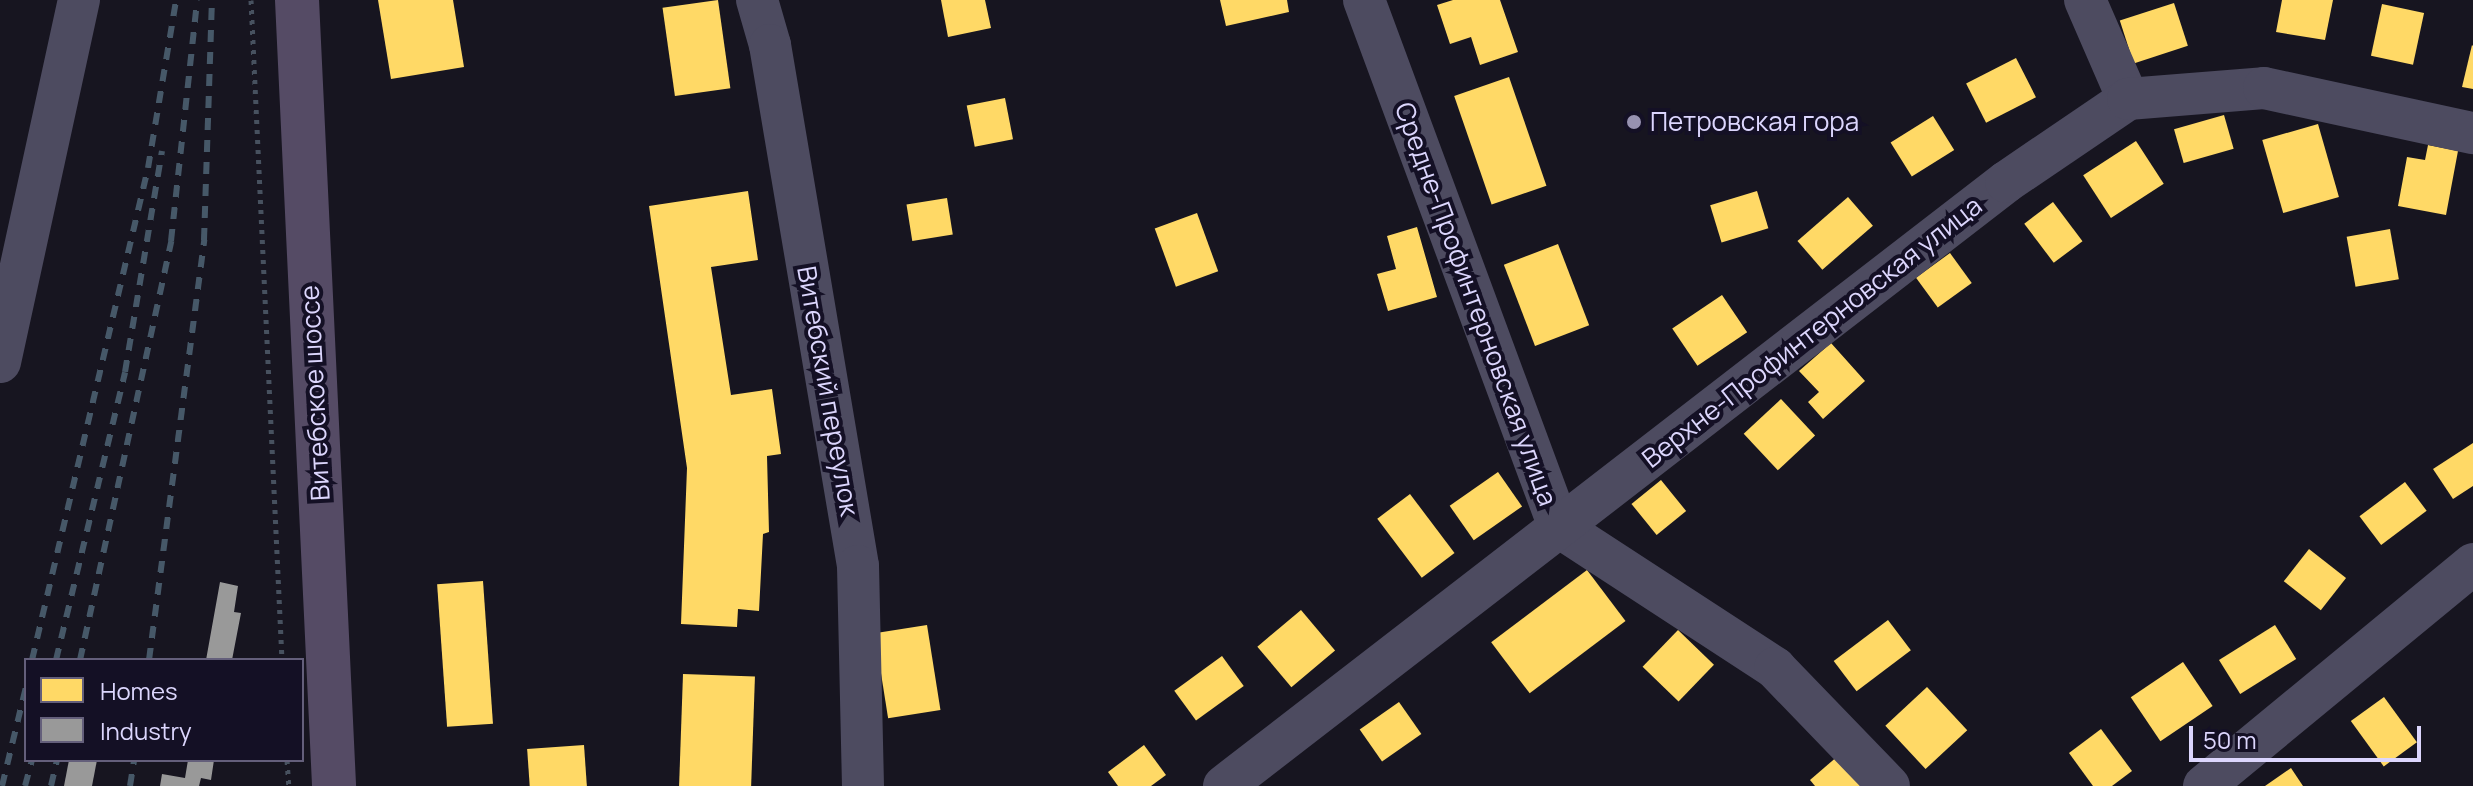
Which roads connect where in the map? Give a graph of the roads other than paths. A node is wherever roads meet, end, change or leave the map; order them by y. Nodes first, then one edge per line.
1 (79, 0) edge
2 (297, 0) edge
3 (757, 0) edge
4 (1364, 0) edge
5 (2085, 0) edge
6 (2128, 99) junction
7 (2473, 133) edge
8 (0, 362) edge
9 (1559, 527) junction
10 (2473, 564) edge
11 (334, 786) edge
12 (863, 786) edge
13 (1224, 786) edge
14 (1889, 786) edge
15 (2204, 786) edge

1 - 8 street
2 - 11 main road, Витебское шоссе
3 - 12 street, Витебский переулок
4 - 9 street, Средне-Профинтерновская улица
5 - 6 street
6 - 7 street, Верхне-Профинтерновская улица
6 - 9 street, Верхне-Профинтерновская улица
9 - 13 street, Верхне-Профинтерновская улица
9 - 14 street, Средне-Профинтерновская улица
10 - 15 street

